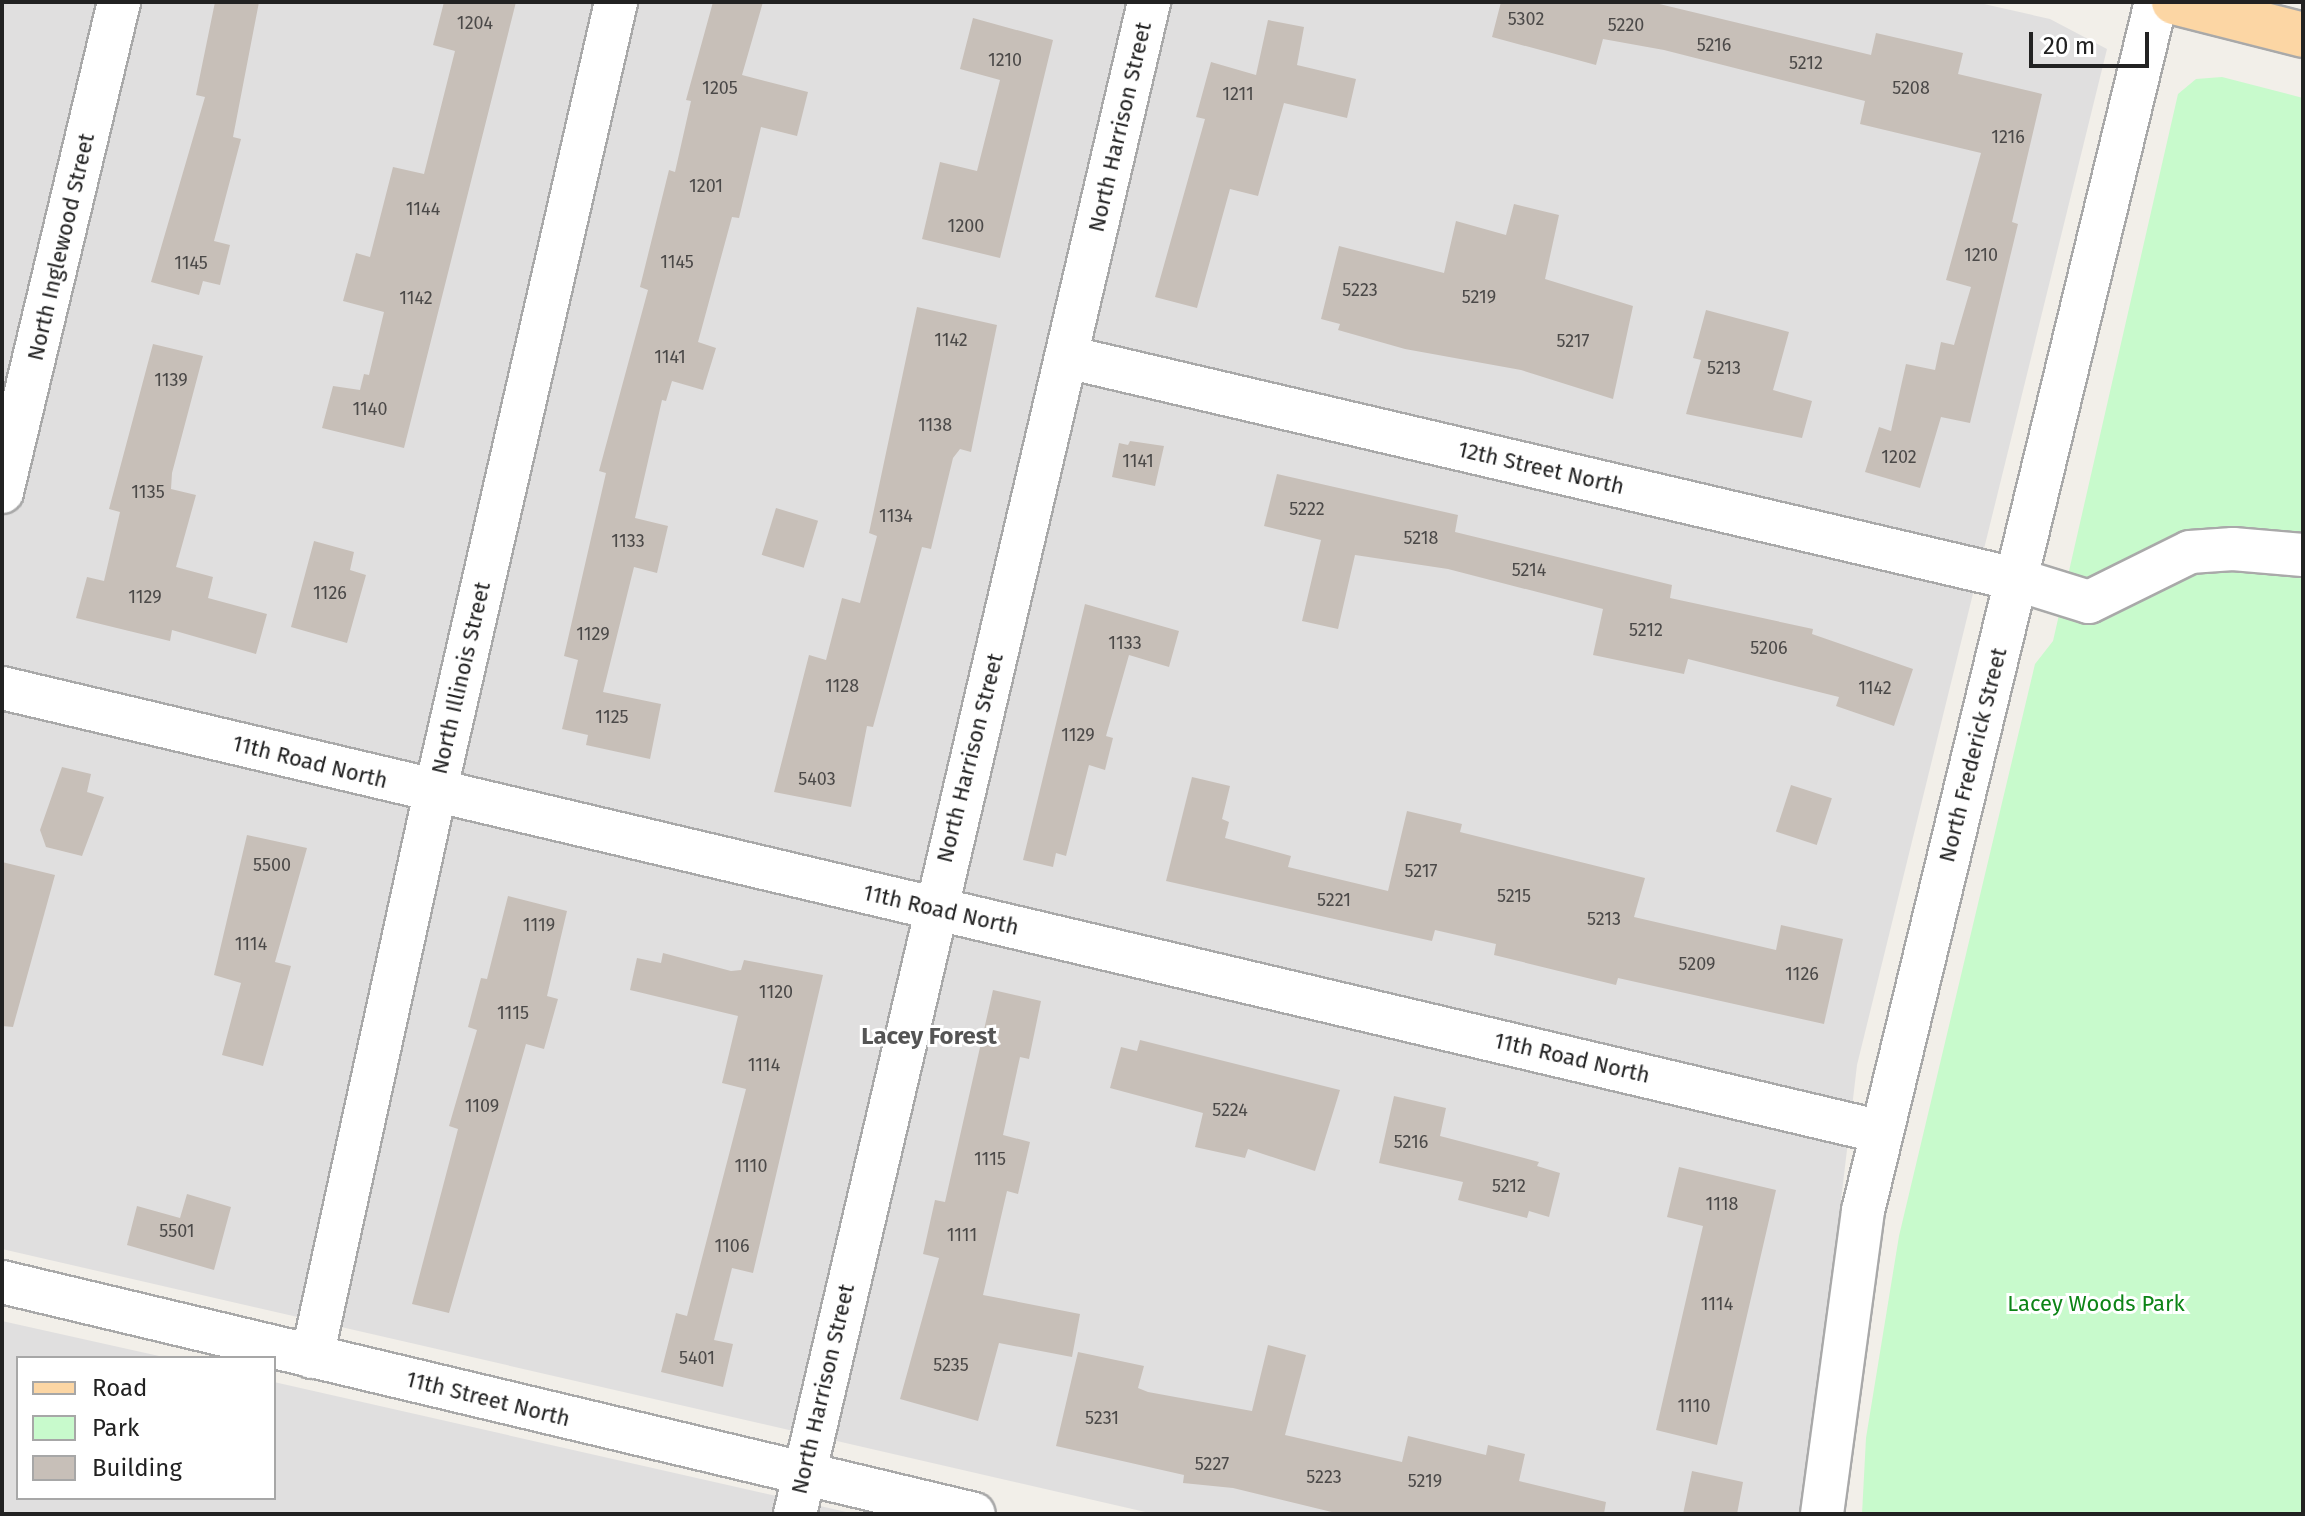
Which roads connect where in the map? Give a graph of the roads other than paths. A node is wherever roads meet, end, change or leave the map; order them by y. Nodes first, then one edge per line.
1 (119, 2) edge
2 (616, 2) edge
3 (1149, 2) edge
4 (2156, 2) edge
5 (2174, 2) edge
6 (2303, 35) edge
7 (1067, 357) junction
8 (2, 492) edge
9 (2303, 555) edge
10 (2015, 579) junction
11 (2, 688) edge
12 (435, 793) junction
13 (934, 908) junction
14 (1881, 1132) junction
15 (2, 1282) edge
16 (312, 1357) junction
17 (799, 1495) edge
18 (974, 1514) edge
19 (1822, 1514) edge

1 - 8 street, North Inglewood Street
2 - 12 street, North Illinois Street
3 - 7 street, North Harrison Street
4 - 10 street, North Frederick Street
5 - 6 main road
7 - 10 street, 12th Street North
7 - 13 street, North Harrison Street
9 - 10 street, 12th Street North
10 - 14 street, North Frederick Street
11 - 12 street, 11th Road North
12 - 13 street, 11th Road North
12 - 16 street, North Illinois Street
13 - 14 street, 11th Road North
13 - 17 street, North Harrison Street
14 - 19 street, North Frederick Street
15 - 16 street, 11th Street North
16 - 17 street, 11th Street North
17 - 18 street, 11th Street North

